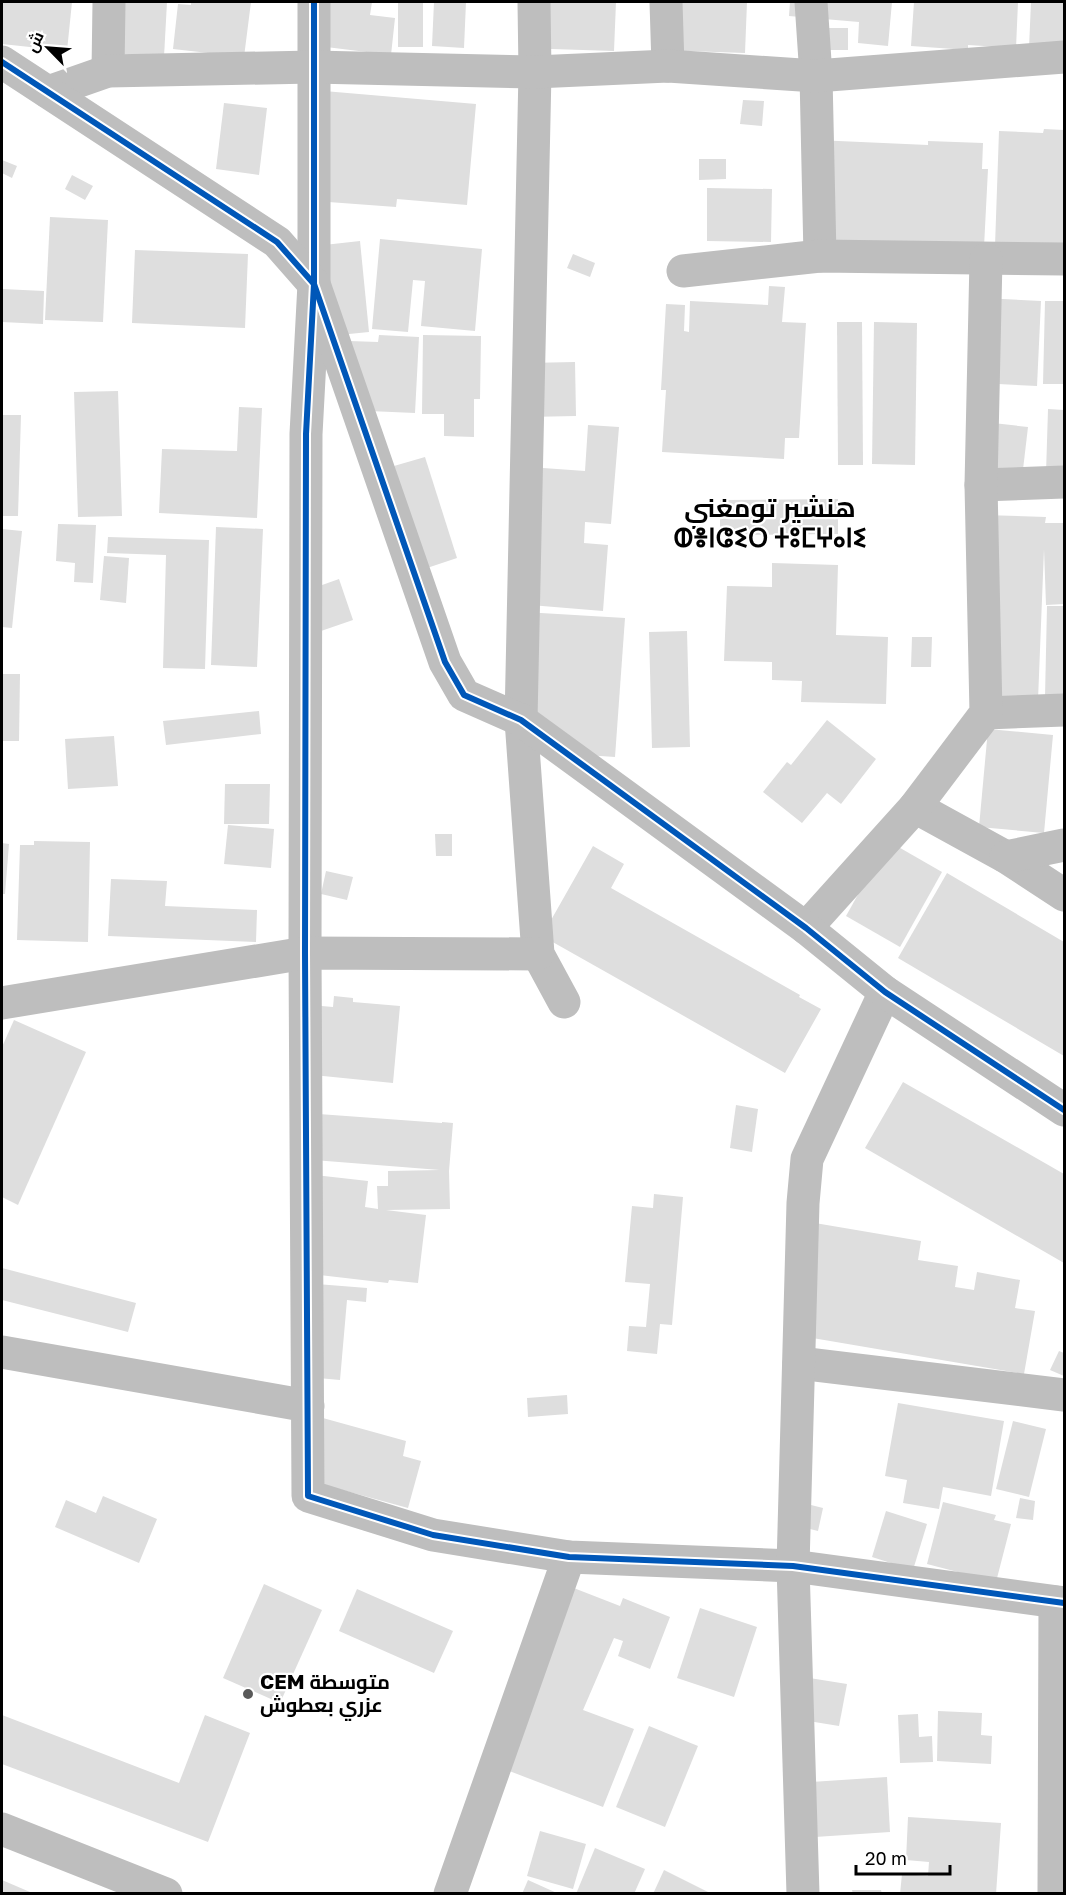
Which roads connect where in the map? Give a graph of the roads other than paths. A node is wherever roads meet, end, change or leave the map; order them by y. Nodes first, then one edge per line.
1 (109, 2) edge
2 (314, 2) edge
3 (534, 2) edge
4 (666, 2) edge
5 (811, 2) edge
6 (1065, 57) edge
7 (2, 62) edge
8 (668, 66) junction
9 (313, 67) junction
10 (108, 71) junction
11 (535, 72) junction
12 (816, 76) junction
13 (48, 92) junction
14 (820, 256) junction
15 (986, 259) junction
16 (1065, 259) edge
17 (683, 271) dead end
18 (314, 284) junction
19 (1065, 482) edge
20 (981, 485) junction
21 (1065, 710) edge
22 (986, 713) junction
23 (521, 720) junction
24 (915, 807) junction
25 (1065, 844) edge
26 (1006, 857) junction
27 (1065, 896) edge
28 (806, 928) junction
29 (305, 953) junction
30 (538, 954) junction
31 (885, 992) junction
32 (564, 1002) dead end
33 (2, 1003) edge
34 (1065, 1110) edge
35 (2, 1352) edge
36 (799, 1363) junction
37 (1065, 1395) edge
38 (308, 1406) junction
39 (569, 1557) junction
40 (793, 1566) junction
41 (1060, 1602) edge
42 (2, 1829) edge
43 (166, 1893) edge
44 (450, 1893) edge
45 (803, 1893) edge
46 (1057, 1893) edge

1 - 10 street
2 - 9 street
3 - 11 street
4 - 8 street
5 - 12 street
6 - 12 street
7 - 13 street
8 - 11 street
8 - 12 street
9 - 10 street
9 - 11 street
9 - 18 street
10 - 13 street
11 - 23 street
12 - 14 street
13 - 18 street
14 - 15 street
14 - 17 street
15 - 16 street
15 - 20 street
18 - 23 street
18 - 29 street
19 - 20 street
20 - 22 street
21 - 22 street
22 - 24 street
23 - 28 street
23 - 30 street
24 - 26 street
24 - 28 street
25 - 26 street
26 - 27 street
28 - 31 street
29 - 30 street
29 - 33 street
29 - 38 street
30 - 32 street
31 - 34 street
31 - 36 street
35 - 38 street
36 - 37 street
36 - 40 street
38 - 39 street
39 - 40 street
39 - 44 street
40 - 41 street
40 - 45 street
41 - 46 street
42 - 43 street

